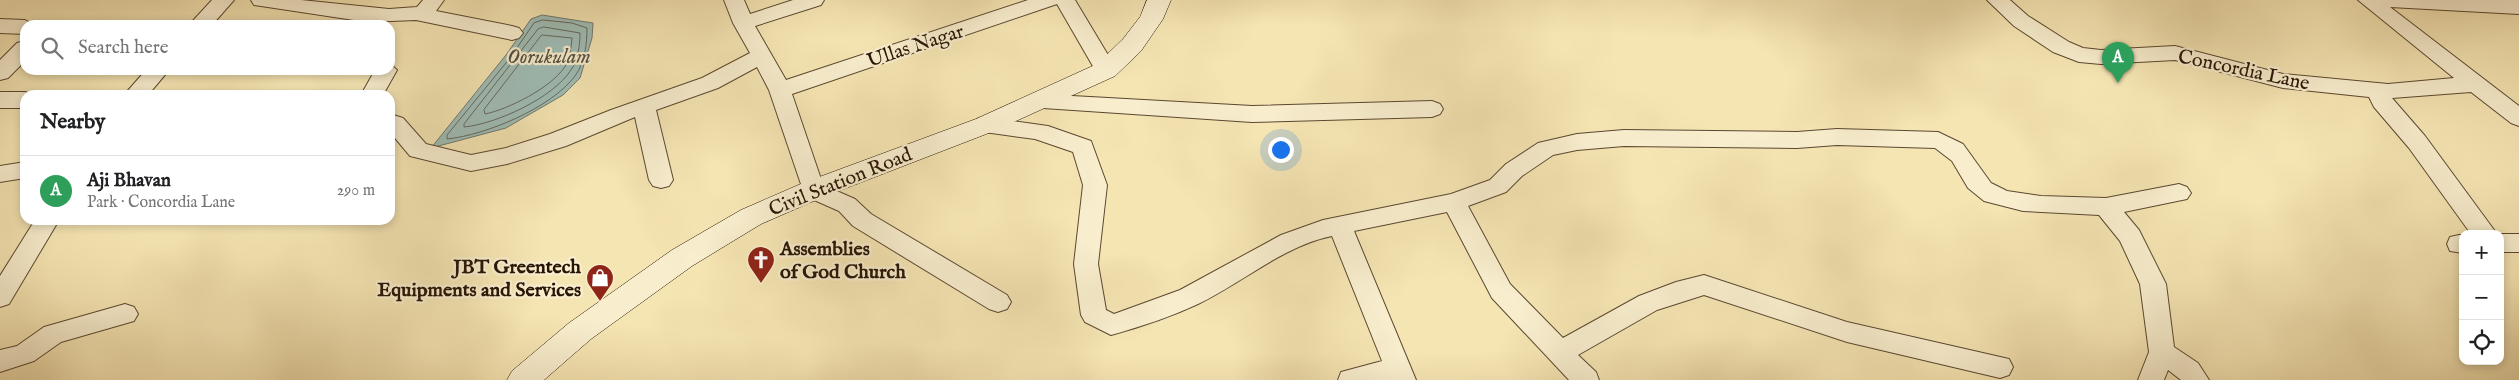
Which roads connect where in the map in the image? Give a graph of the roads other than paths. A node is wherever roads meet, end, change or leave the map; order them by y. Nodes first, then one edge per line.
1 (224, 0) edge
2 (261, 0) edge
3 (434, 0) edge
4 (734, 0) edge
5 (814, 0) edge
6 (1049, 0) edge
7 (1065, 0) edge
8 (1159, 0) edge
9 (1997, 0) edge
10 (2368, 0) edge
11 (2375, 0) edge
12 (373, 7) edge
13 (2519, 7) edge
14 (417, 14) junction
15 (205, 20) edge
16 (743, 23) junction
17 (0, 26) edge
18 (20, 26) edge
19 (512, 33) dead end
20 (20, 53) edge
21 (762, 56) junction
22 (1106, 70) junction
23 (0, 74) edge
24 (153, 75) edge
25 (383, 75) edge
26 (2476, 84) junction
27 (140, 90) edge
28 (375, 90) edge
29 (780, 90) junction
30 (2388, 91) junction
31 (2494, 99) junction
32 (2519, 99) edge
33 (0, 100) edge
34 (20, 100) edge
35 (1036, 102) junction
36 (644, 106) junction
37 (1432, 109) dead end
38 (2519, 118) edge
39 (395, 123) edge
40 (984, 125) junction
41 (20, 171) edge
42 (0, 174) edge
43 (661, 180) dead end
44 (813, 190) junction
45 (2179, 193) dead end
46 (1454, 202) junction
47 (2106, 207) junction
48 (44, 225) edge
49 (1340, 226) junction
50 (2482, 230) edge
51 (2504, 243) edge
52 (2519, 243) edge
53 (0, 297) edge
54 (998, 302) dead end
55 (126, 314) dead end
56 (1559, 352) junction
57 (2162, 352) junction
58 (0, 362) edge
59 (2003, 365) edge
60 (1400, 374) edge
61 (2198, 377) edge
62 (523, 380) edge
63 (1351, 380) edge
64 (1586, 380) edge
65 (2151, 380) edge

1 - 15 street
2 - 12 street
3 - 14 street
4 - 16 street
5 - 16 street
6 - 29 street, Ullas Nagar
7 - 22 street
8 - 22 main road, Civil Station Road
9 - 30 street, Concordia Lane
10 - 26 street
11 - 13 street
12 - 14 street
14 - 19 street
16 - 21 street
17 - 18 street
20 - 23 street
21 - 29 street
21 - 36 street
22 - 35 main road, Civil Station Road
24 - 27 street
25 - 28 street
26 - 30 street, Concordia Lane
26 - 31 street
29 - 44 street
30 - 50 street
31 - 32 street
31 - 38 street
33 - 34 street
35 - 37 street
35 - 40 main road, Civil Station Road
36 - 39 street
36 - 43 street
40 - 44 main road, Civil Station Road
40 - 49 street
41 - 42 street
44 - 54 street
44 - 62 main road, Civil Station Road
45 - 47 street
46 - 47 street
46 - 49 street
46 - 56 street
47 - 57 street
48 - 53 street
49 - 60 street
51 - 52 street
55 - 58 street
56 - 59 street
56 - 64 street
57 - 61 street
57 - 65 street
60 - 63 street

